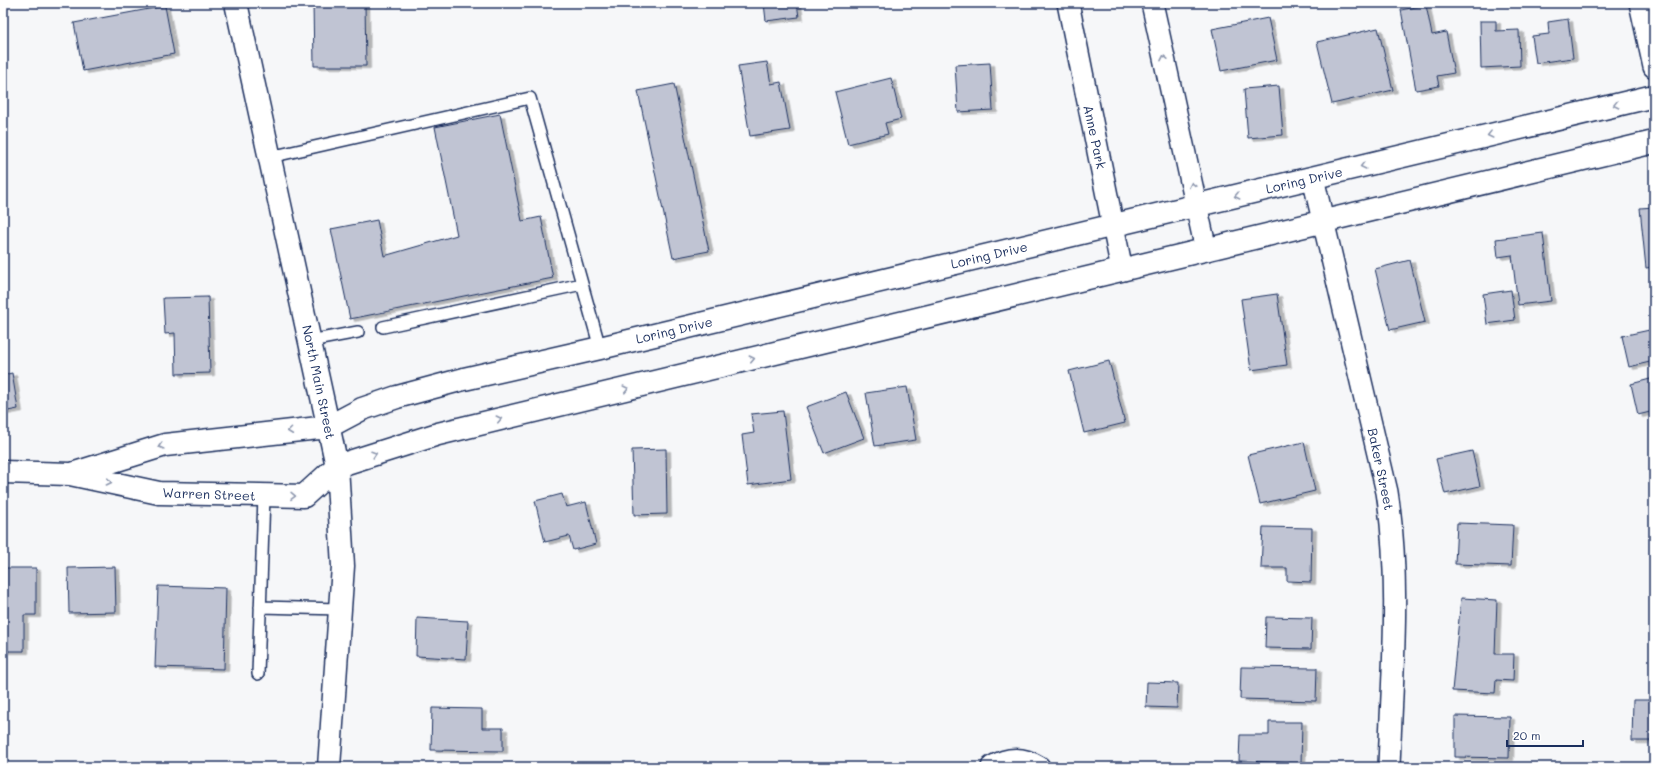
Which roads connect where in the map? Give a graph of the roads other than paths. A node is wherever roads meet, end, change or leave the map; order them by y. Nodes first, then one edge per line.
1 (236, 3) edge
2 (1068, 3) edge
3 (1152, 3) edge
4 (1640, 3) edge
5 (1654, 67) edge
6 (1654, 96) edge
7 (1654, 142) edge
8 (270, 157) junction
9 (1313, 178) junction
10 (1196, 205) junction
11 (1324, 222) junction
12 (1113, 226) junction
13 (1206, 250) junction
14 (1122, 270) junction
15 (582, 284) junction
16 (383, 327) dead end
17 (358, 332) dead end
18 (310, 341) junction
19 (600, 348) junction
20 (328, 426) junction
21 (337, 466) junction
22 (3, 472) edge
23 (70, 474) junction
24 (264, 496) junction
25 (260, 607) junction
26 (340, 609) junction
27 (258, 674) dead end
28 (329, 767) edge
29 (992, 767) edge
30 (1039, 767) edge
31 (1389, 767) edge

1 - 8 street, North Main Street
2 - 12 street, Anne Park
10 -> 3 street
4 - 5 street
6 -> 9 street, Loring Drive
7 - 11 street
8 - 15 lane
8 - 18 street, North Main Street
9 -> 10 street, Loring Drive
9 - 11 street, Baker Street
10 - 12 street, Loring Drive
10 - 13 street
11 - 13 street
11 - 31 street, Baker Street
12 - 14 street, Anne Park
12 - 19 street, Loring Drive
13 - 14 street
21 -> 14 street
15 - 16 lane
15 - 19 lane
17 - 18 lane
18 - 20 street, North Main Street
19 - 20 street, Loring Drive
20 - 21 street, North Main Street
20 -> 23 street, Warren Street
24 -> 21 street, Warren Street
21 - 26 street, North Main Street
22 - 23 street, Warren Street
23 -> 24 street, Warren Street
24 - 25 lane
25 - 26 lane
25 - 27 lane
26 - 28 street, North Main Street
29 - 30 street

